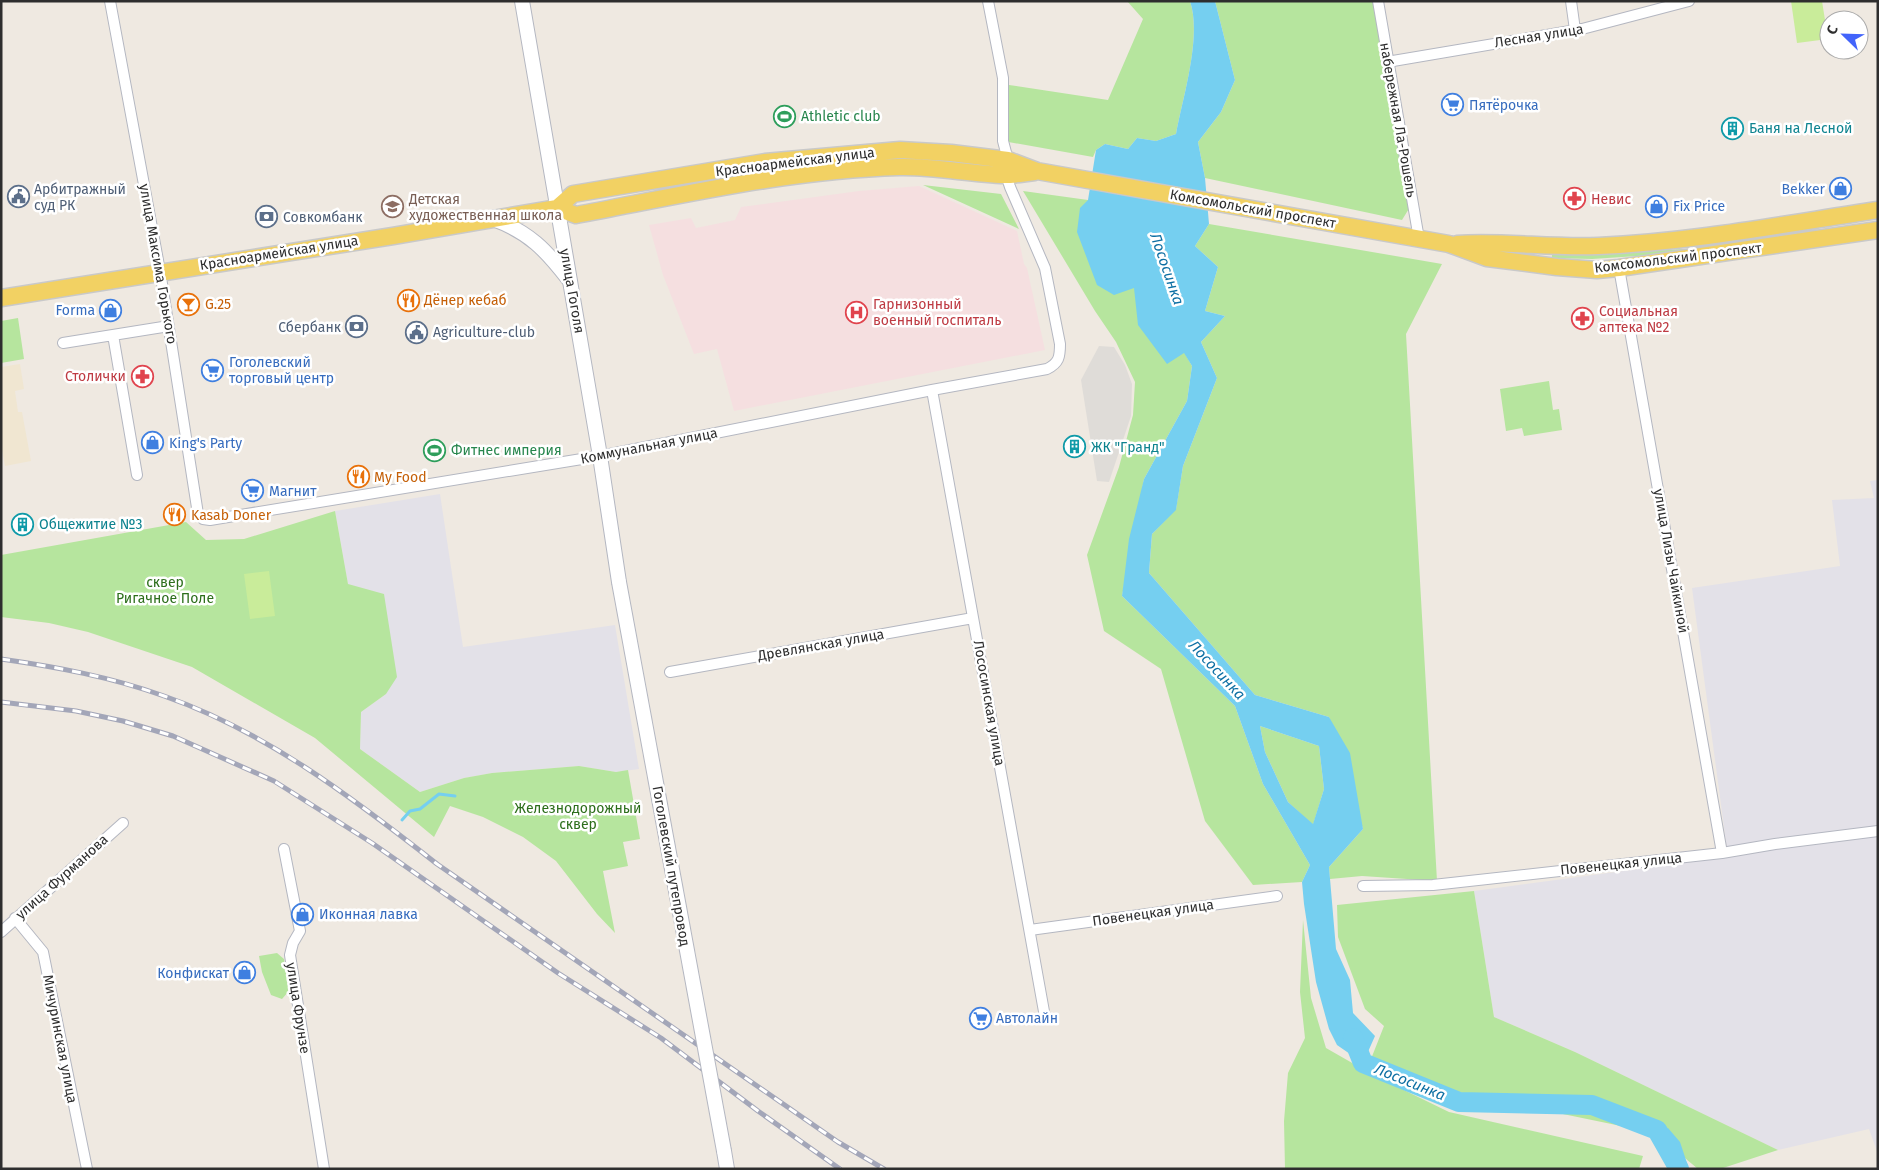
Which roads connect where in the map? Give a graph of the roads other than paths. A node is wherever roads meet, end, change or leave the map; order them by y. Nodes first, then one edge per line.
1 (110, 1) edge
2 (522, 1) edge
3 (988, 1) edge
4 (1378, 1) edge
5 (1571, 1) edge
6 (1689, 1) edge
7 (1575, 30) junction
8 (1387, 62) junction
9 (1007, 168) junction
10 (1056, 175) joint
11 (557, 208) junction
12 (1878, 210) edge
13 (493, 219) junction
14 (1878, 230) edge
15 (1419, 239) junction
16 (1450, 244) junction
17 (1544, 244) junction
18 (1544, 265) junction
19 (1619, 268) junction
20 (160, 271) junction
21 (570, 283) junction
22 (1, 298) edge
23 (169, 326) junction
24 (113, 335) junction
25 (63, 343) dead end
26 (932, 390) junction
27 (600, 456) junction
28 (136, 475) dead end
29 (210, 520) joint
30 (619, 582) joint
31 (973, 618) junction
32 (670, 672) dead end
33 (123, 823) dead end
34 (1878, 831) edge
35 (284, 849) dead end
36 (1722, 853) junction
37 (1363, 886) dead end
38 (1277, 896) dead end
39 (15, 918) junction
40 (1030, 930) junction
41 (1, 932) edge
42 (1045, 1017) dead end
43 (87, 1169) edge
44 (324, 1169) edge
45 (727, 1169) edge

1 - 20 street, улица Максима Горького
2 - 11 main road, улица Гоголя
3 - 9 street
4 - 8 street, набережная Ла-Рошель
5 - 7 street
6 - 7 street, Лесная улица
7 - 8 street, Лесная улица
8 - 15 street, набережная Ла-Рошель
9 - 10 main road, Красноармейская улица
9 - 11 main road, Красноармейская улица
9 - 26 street, Коммунальная улица
10 - 15 main road, Комсомольский проспект
11 - 13 main road, Красноармейская улица
11 - 21 main road, улица Гоголя
12 - 17 main road, Комсомольский проспект
13 - 20 main road, Красноармейская улица
13 - 21 main road
14 - 19 main road, Комсомольский проспект
15 - 16 main road, Комсомольский проспект
16 - 17 main road, Комсомольский проспект
16 - 18 main road, Комсомольский проспект
17 - 18 street
18 - 19 main road, Комсомольский проспект
19 - 36 street, улица Лизы Чайкиной
20 - 22 main road, Красноармейская улица
20 - 23 street, улица Максима Горького
21 - 27 main road, улица Гоголя
23 - 24 street
23 - 29 street, улица Максима Горького
24 - 25 street
24 - 28 street
26 - 27 street, Коммунальная улица
26 - 31 street, Лососинская улица
27 - 29 street, Коммунальная улица
27 - 30 main road, улица Гоголя
30 - 45 main road, Гоголевский путепровод, bridge
31 - 32 street, Древлянская улица
31 - 40 street, Лососинская улица
33 - 39 street, улица Фурманова
34 - 36 street, Повенецкая улица
35 - 44 street, улица Фрунзе
36 - 37 street, Повенецкая улица
38 - 40 street, Повенецкая улица
39 - 41 street, улица Фурманова
39 - 43 street, Мичуринская улица
40 - 42 street, Лососинская улица

